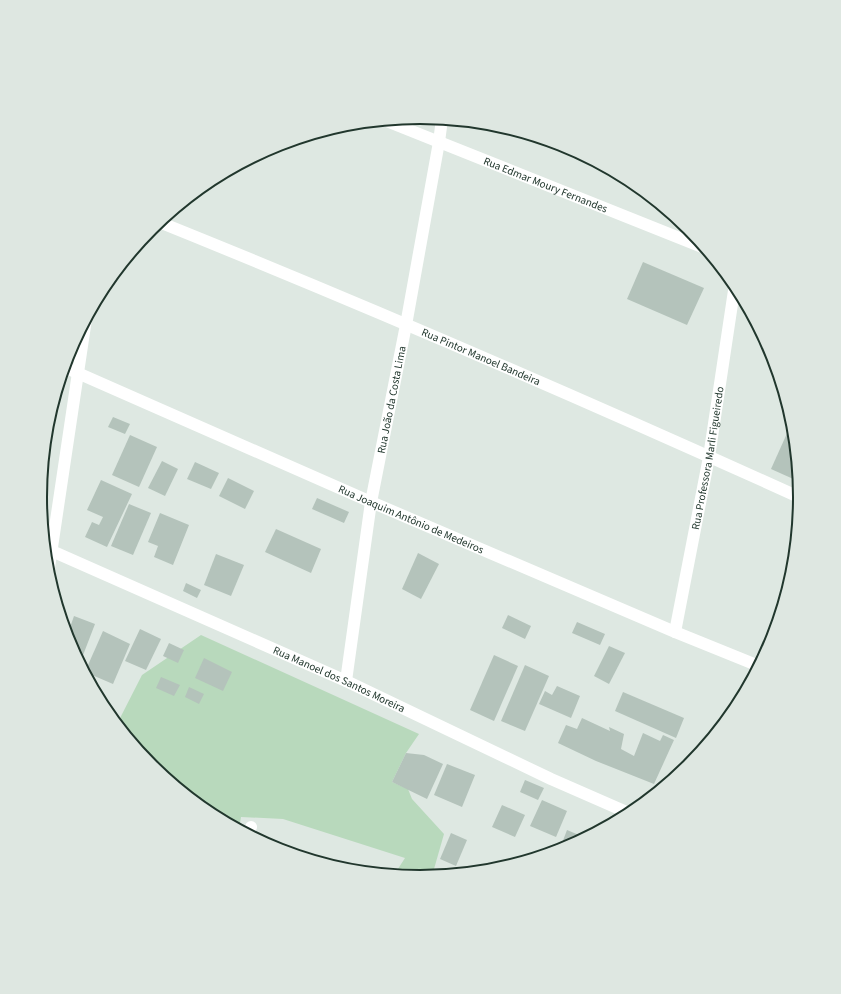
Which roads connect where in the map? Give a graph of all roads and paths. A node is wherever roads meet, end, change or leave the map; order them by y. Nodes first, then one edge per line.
1 (394, 124) edge
2 (441, 124) edge
3 (439, 142) junction
4 (165, 224) edge
5 (696, 246) edge
6 (734, 293) edge
7 (406, 324) junction
8 (83, 338) edge
9 (70, 369) edge
10 (78, 372) junction
11 (709, 457) junction
12 (794, 495) edge
13 (371, 502) junction
14 (50, 541) edge
15 (51, 551) edge
16 (675, 632) junction
17 (754, 664) edge
18 (346, 681) junction
19 (623, 811) edge

1 - 3 street, Rua Edmar Moury Fernandes
2 - 3 street, Rua João da Costa Lima
3 - 5 street, Rua Edmar Moury Fernandes
3 - 7 street, Rua João da Costa Lima
4 - 7 street, Rua Pintor Manoel Bandeira
6 - 11 street, Rua Professora Marli Figueiredo
7 - 11 street, Rua Pintor Manoel Bandeira
7 - 13 street, Rua João da Costa Lima
8 - 10 street
9 - 10 street, Rua Joaquim Antônio de Medeiros
10 - 13 street, Rua Joaquim Antônio de Medeiros
10 - 14 street
11 - 12 street, Rua Pintor Manoel Bandeira
11 - 16 street, Rua Professora Marli Figueiredo
13 - 16 street, Rua Joaquim Antônio de Medeiros
13 - 18 street, Rua João da Costa Lima
15 - 18 street, Rua Manoel dos Santos Moreira
16 - 17 street, Rua Joaquim Antônio de Medeiros
18 - 19 street, Rua Manoel dos Santos Moreira

